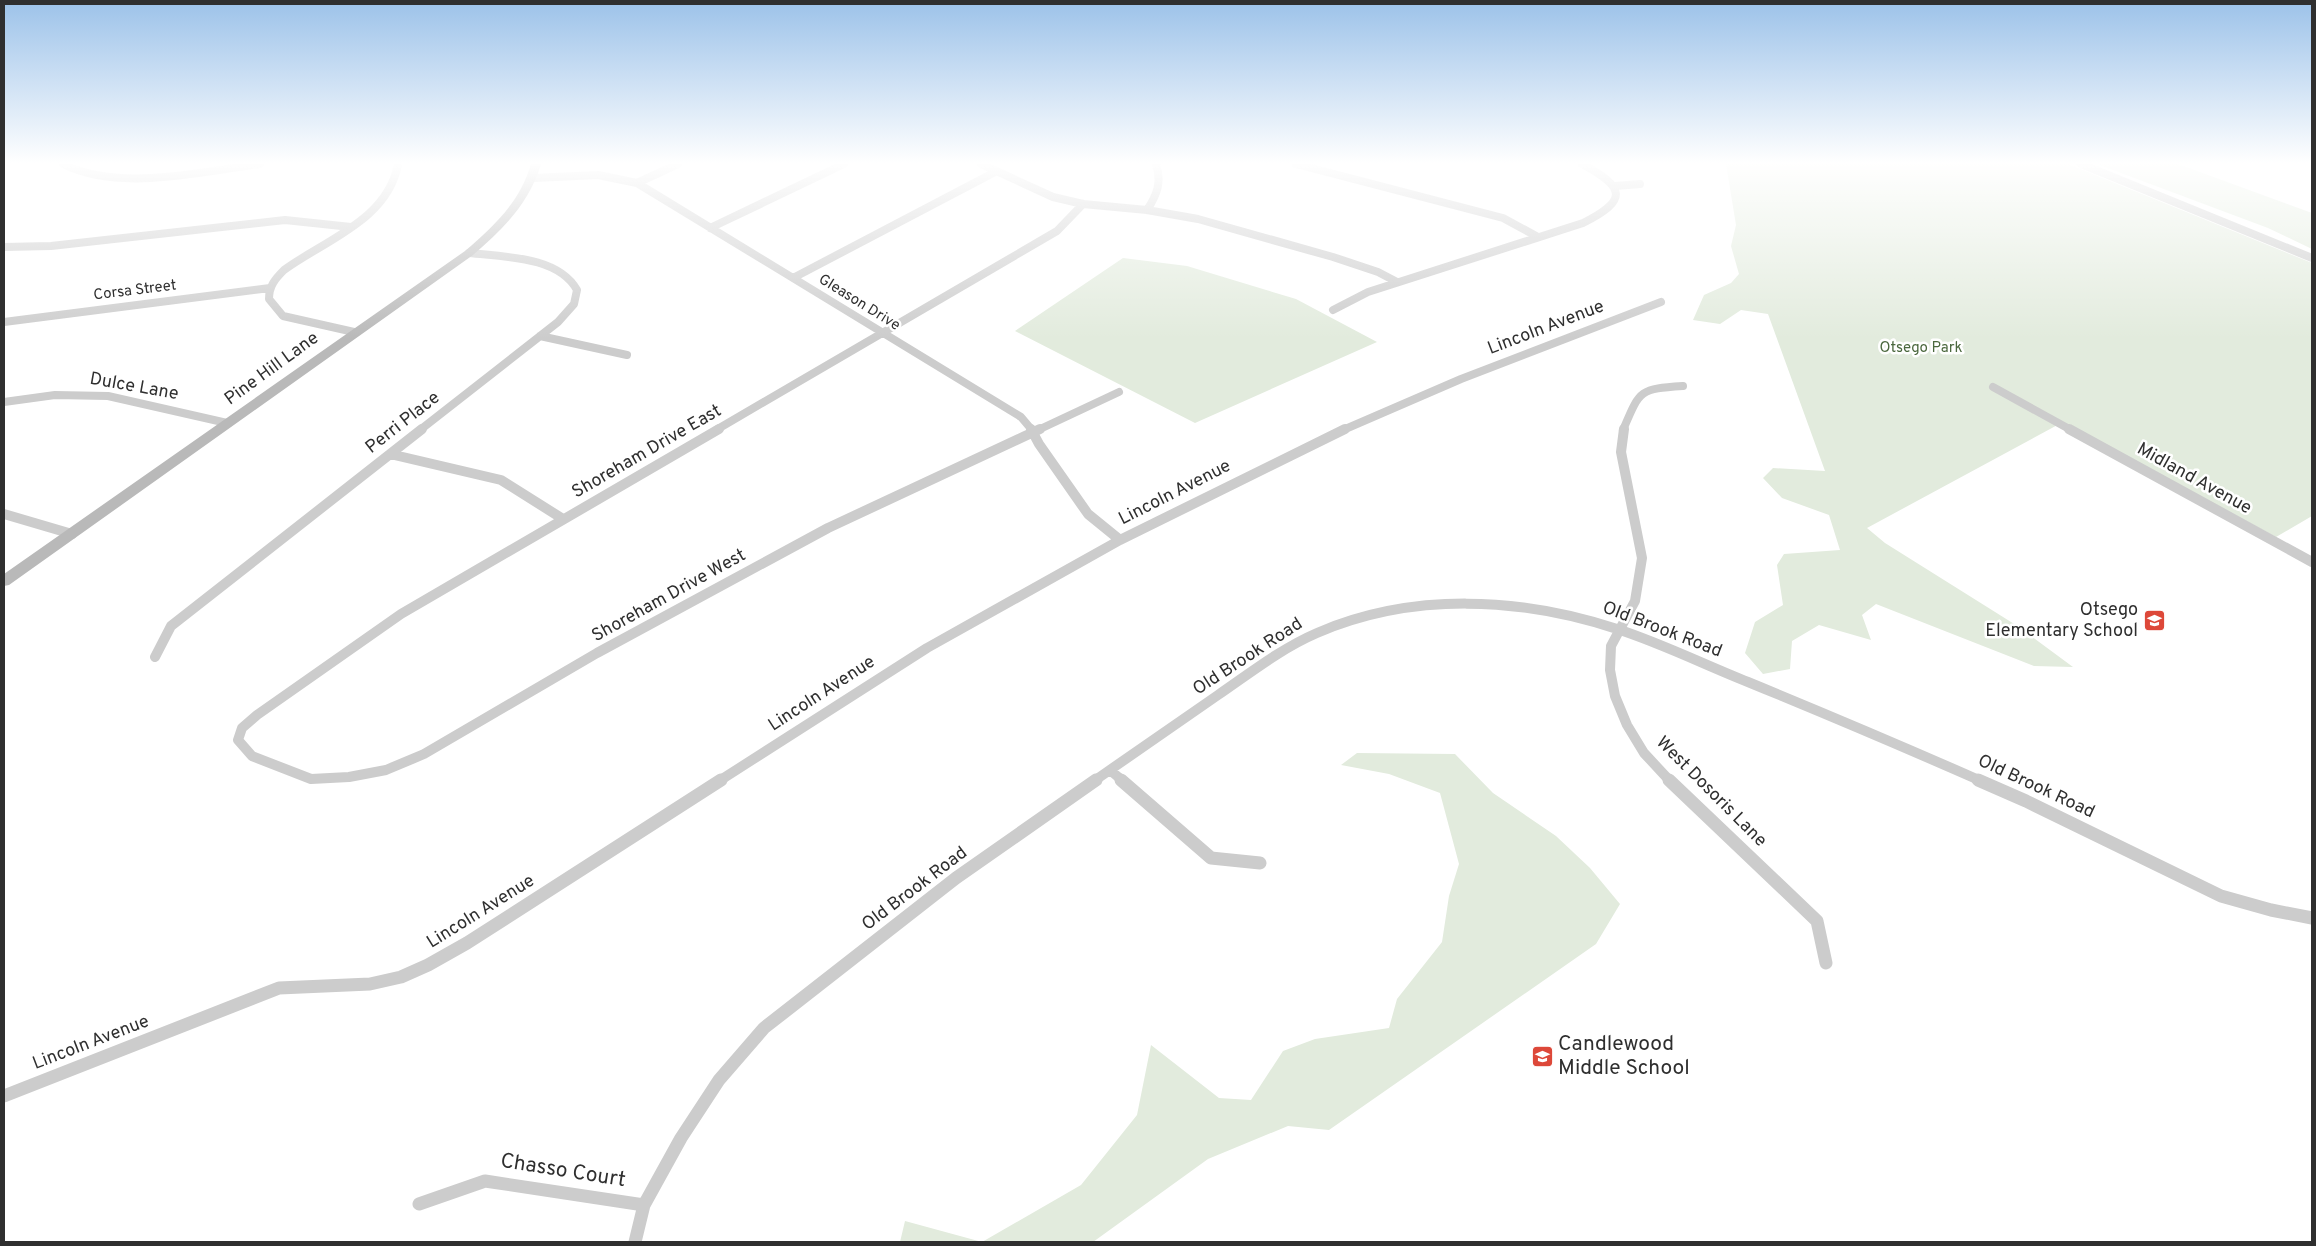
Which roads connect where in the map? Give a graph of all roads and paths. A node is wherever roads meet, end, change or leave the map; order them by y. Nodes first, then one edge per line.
1 (259, 222) edge
2 (318, 222) edge
3 (357, 222) edge
4 (503, 222) edge
5 (701, 222) edge
6 (722, 222) edge
7 (899, 222) edge
8 (1066, 222) edge
9 (1206, 222) edge
10 (1511, 222) edge
11 (1585, 222) edge
12 (2224, 222) edge
13 (351, 227) junction
14 (710, 228) junction
15 (1538, 237) junction
16 (4, 246) edge
17 (469, 253) junction
18 (2312, 258) edge
19 (793, 278) junction
20 (1398, 282) junction
21 (270, 288) junction
22 (1661, 302) dead end
23 (1333, 310) dead end
24 (4, 322) edge
25 (354, 332) junction
26 (884, 334) junction
27 (540, 336) junction
28 (627, 355) dead end
29 (1683, 386) dead end
30 (1993, 387) dead end
31 (1119, 392) dead end
32 (4, 402) edge
33 (227, 423) junction
34 (1034, 432) junction
35 (390, 454) junction
36 (4, 514) edge
37 (563, 519) junction
38 (72, 534) junction
39 (1120, 540) junction
40 (2312, 562) edge
41 (4, 581) edge
42 (1618, 629) junction
43 (155, 658) dead end
44 (238, 740) joint
45 (1111, 771) junction
46 (1260, 863) dead end
47 (2312, 918) edge
48 (1826, 963) dead end
49 (4, 1096) edge
50 (419, 1204) dead end
51 (644, 1204) junction
52 (635, 1242) edge

1 - 16 street
2 - 13 street
3 - 13 street
4 - 17 street, Pine Hill Lane
5 - 14 street, Gleason Drive
6 - 14 street
7 - 19 street
8 - 26 street, Shoreham Drive East
9 - 20 street
10 - 15 street
11 - 15 street
12 - 18 street
13 - 21 street
14 - 19 street, Gleason Drive
15 - 20 street
17 - 25 street, Pine Hill Lane
17 - 27 street, Perri Place
19 - 26 street, Gleason Drive
20 - 23 street
21 - 24 street, Corsa Street
21 - 25 street
22 - 39 street, Lincoln Avenue
25 - 33 street, Pine Hill Lane
26 - 34 street, Gleason Drive
26 - 37 street, Shoreham Drive East
27 - 28 street
27 - 35 street, Perri Place
29 - 42 street, West Dosoris Lane
30 - 40 street, Midland Avenue
31 - 34 street, Shoreham Drive West
32 - 33 street, Dulce Lane
33 - 38 street, Pine Hill Lane
34 - 39 street, Gleason Drive
34 - 44 street, Shoreham Drive West
35 - 37 street
35 - 43 street, Perri Place
36 - 38 street
37 - 44 street, Shoreham Drive East
38 - 41 street, Pine Hill Lane
39 - 49 street, Lincoln Avenue
42 - 45 street, Old Brook Road
42 - 47 street, Old Brook Road
42 - 48 street, West Dosoris Lane
45 - 46 street
45 - 51 street, Old Brook Road
50 - 51 street, Chasso Court
51 - 52 street, Old Brook Road

